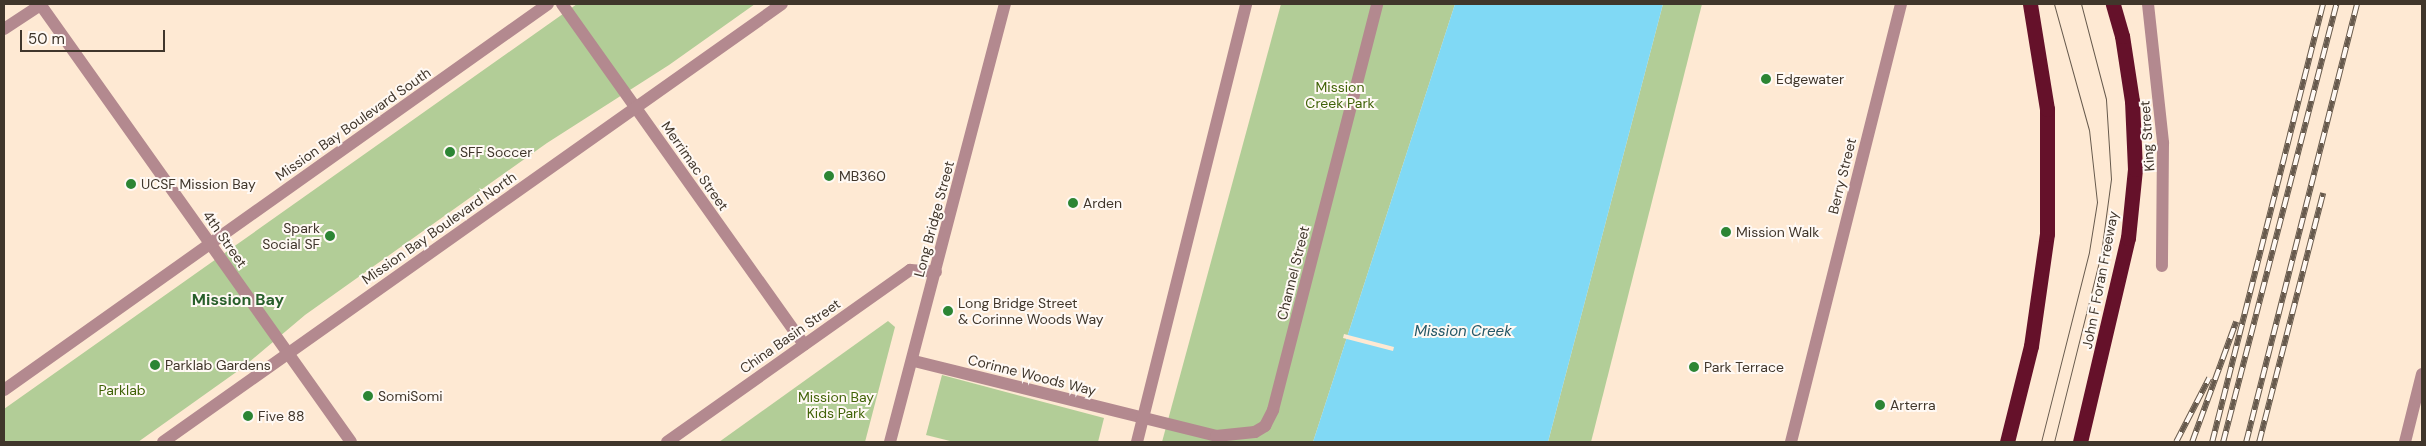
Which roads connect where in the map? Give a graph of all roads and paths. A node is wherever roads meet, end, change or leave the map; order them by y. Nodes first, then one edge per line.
1 (41, 4) edge
2 (548, 4) edge
3 (562, 4) edge
4 (782, 4) edge
5 (1005, 4) edge
6 (1246, 4) edge
7 (1377, 4) edge
8 (1901, 4) edge
9 (2030, 4) edge
10 (2113, 4) edge
11 (2148, 4) edge
12 (4, 29) edge
13 (635, 107) junction
14 (210, 243) junction
15 (2162, 266) dead end
16 (936, 272) junction
17 (804, 345) junction
18 (288, 354) junction
19 (914, 361) junction
20 (2422, 374) edge
21 (4, 390) edge
22 (1142, 418) junction
23 (163, 442) edge
24 (352, 442) edge
25 (667, 442) edge
26 (890, 442) edge
27 (1136, 442) edge
28 (1791, 442) edge
29 (2007, 442) edge
30 (2080, 442) edge
31 (2405, 442) edge

1 - 12 street
1 - 14 street, 4th Street
2 - 14 street, Mission Bay Boulevard South
3 - 13 street, Merrimac Street
4 - 13 street, Mission Bay Boulevard North
5 - 16 street, Long Bridge Street
6 - 22 street
7 - 22 street, Channel Street
8 - 28 street, Berry Street
9 - 29 highway
10 - 30 highway, John F Foran Freeway
11 - 15 street, King Street
13 - 17 street, Merrimac Street
13 - 18 street, Mission Bay Boulevard North
14 - 18 street, 4th Street
14 - 21 street, Mission Bay Boulevard South
16 - 17 street, China Basin Street
16 - 19 street, Long Bridge Street
17 - 25 street, China Basin Street
18 - 23 street, Mission Bay Boulevard North
18 - 24 street, 4th Street
19 - 22 street, Corinne Woods Way
19 - 26 street, Long Bridge Street
20 - 31 street
22 - 27 street

